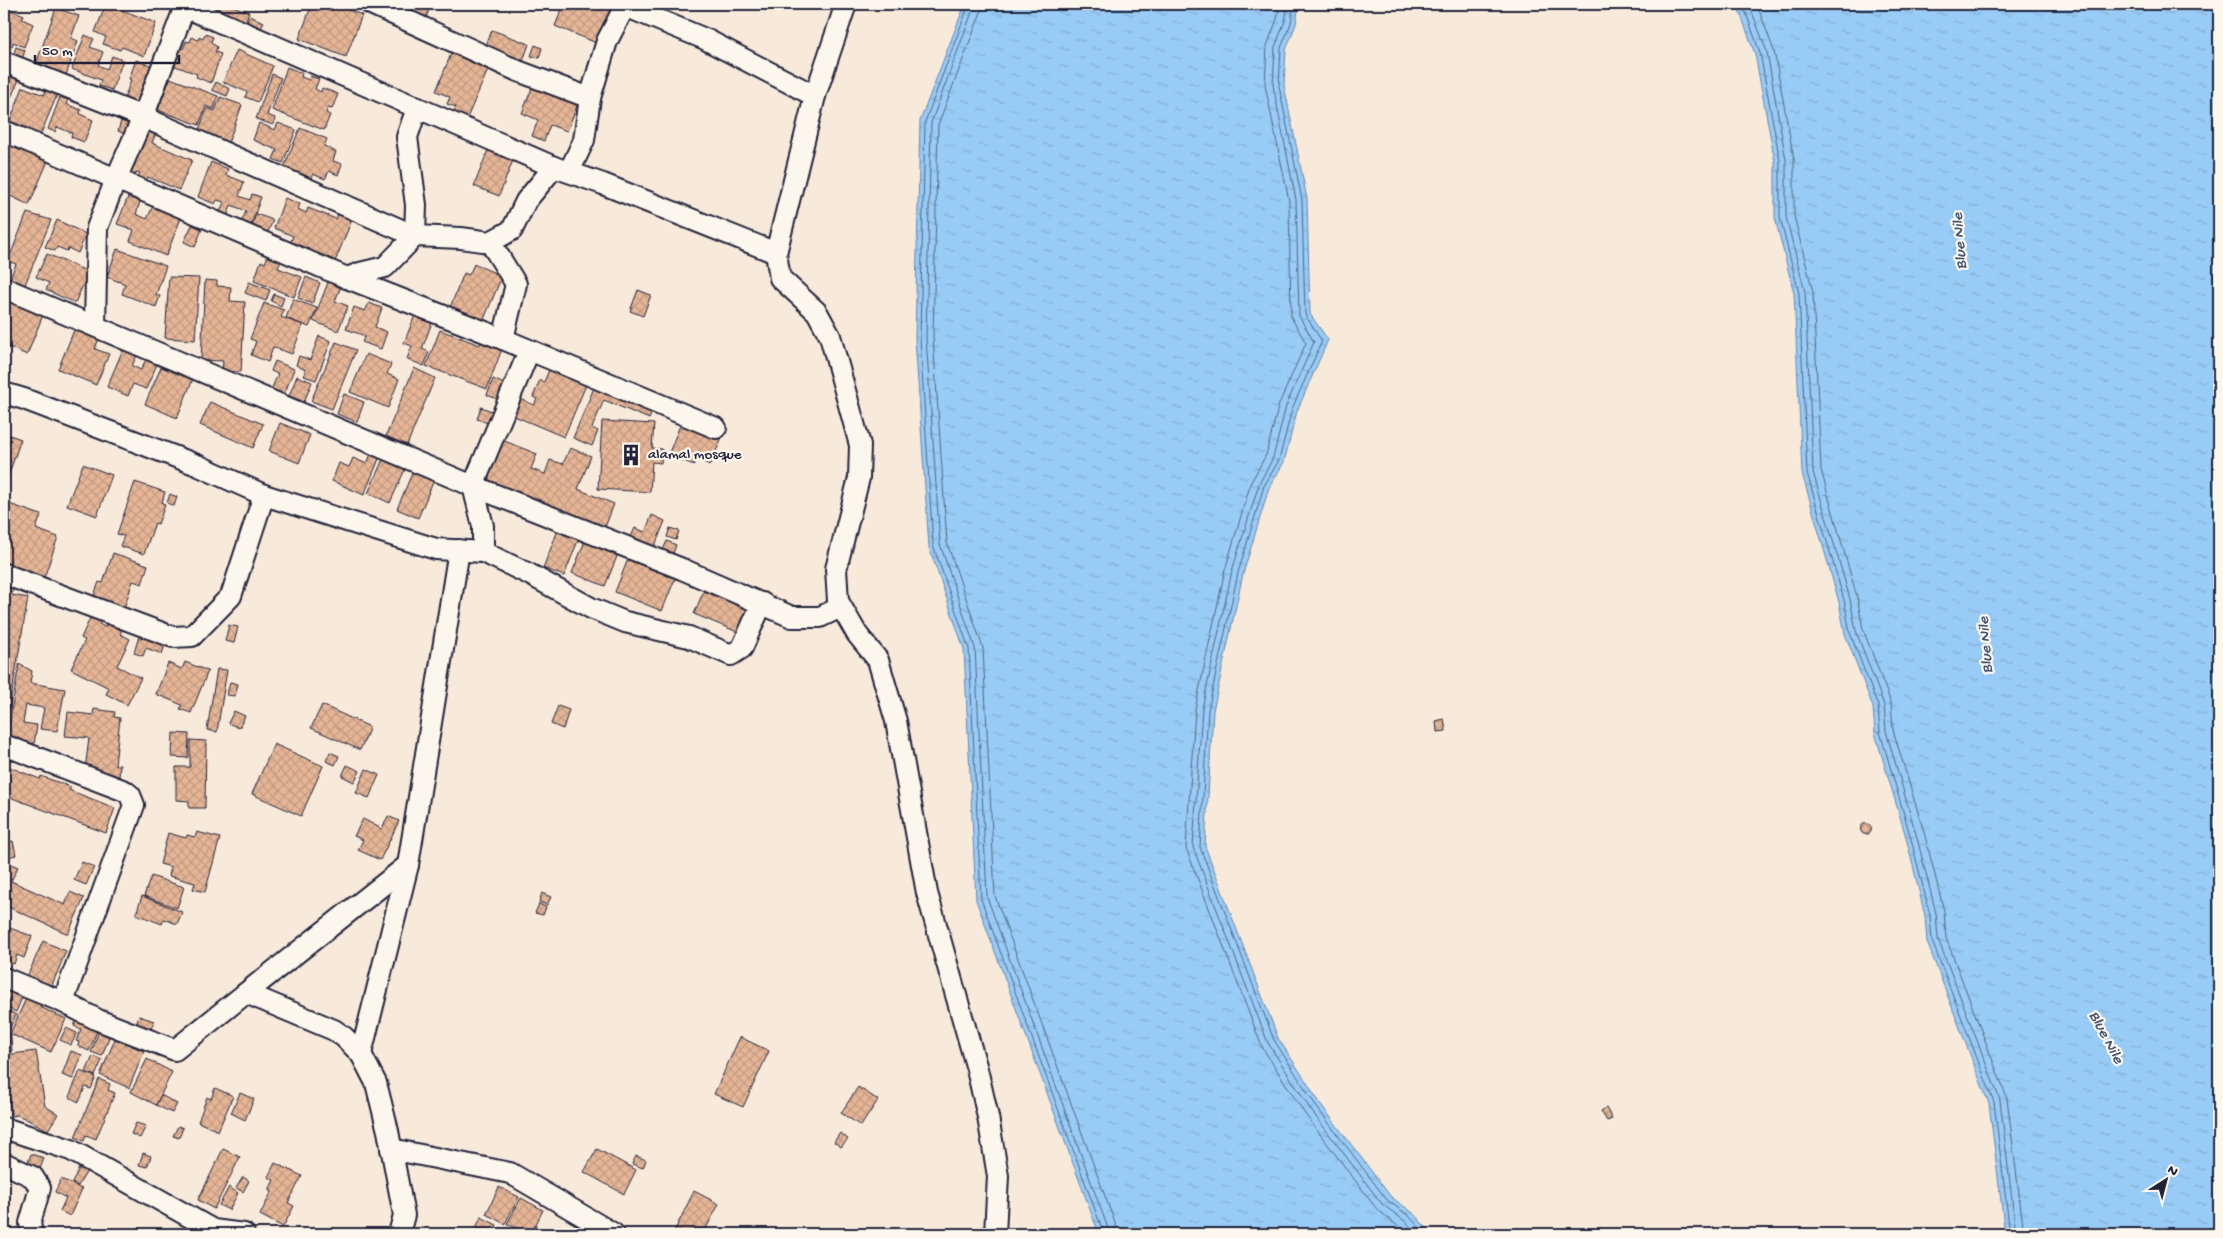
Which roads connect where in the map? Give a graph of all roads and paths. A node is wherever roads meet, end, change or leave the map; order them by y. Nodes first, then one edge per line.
1 (371, 4) edge
2 (846, 4) edge
3 (623, 5) edge
4 (185, 6) edge
5 (4, 62) edge
6 (815, 96) junction
7 (590, 98) junction
8 (417, 108) junction
9 (143, 117) junction
10 (4, 132) edge
11 (561, 169) junction
12 (116, 178) junction
13 (415, 236) junction
14 (490, 242) junction
15 (776, 253) junction
16 (347, 278) junction
17 (4, 288) edge
18 (95, 326) junction
19 (503, 339) junction
20 (529, 351) junction
21 (4, 393) edge
22 (716, 428) dead end
23 (473, 486) junction
24 (264, 495) junction
25 (459, 550) junction
26 (483, 552) junction
27 (4, 574) edge
28 (762, 603) junction
29 (841, 607) junction
30 (4, 745) edge
31 (408, 865) junction
32 (4, 978) edge
33 (246, 993) junction
34 (64, 1002) junction
35 (361, 1054) junction
36 (4, 1128) edge
37 (391, 1149) junction
38 (4, 1163) edge
39 (214, 1232) edge
40 (32, 1234) edge
41 (244, 1234) edge
42 (399, 1234) edge
43 (614, 1234) edge
44 (994, 1234) edge

1 - 7 street
2 - 6 street
3 - 6 street
3 - 7 street
4 - 8 street
4 - 9 street
5 - 9 street
6 - 15 street
7 - 11 street
8 - 11 street
8 - 13 street
9 - 12 street
9 - 13 street
10 - 12 street
11 - 14 street
11 - 15 street
12 - 16 street
12 - 18 street
13 - 14 street
13 - 16 street
14 - 19 street
15 - 29 street
16 - 19 street
17 - 18 street
18 - 23 street
19 - 20 street
20 - 22 street
20 - 23 street
21 - 24 street
23 - 26 street
23 - 28 street
24 - 25 street
24 - 27 street
25 - 26 street
25 - 31 street
26 - 28 street
28 - 29 street
29 - 44 street
30 - 34 street
31 - 33 street
31 - 35 street
32 - 34 street
33 - 34 street
33 - 35 street
35 - 37 street
36 - 39 street
37 - 42 street
37 - 43 street
38 - 40 street
39 - 41 street

